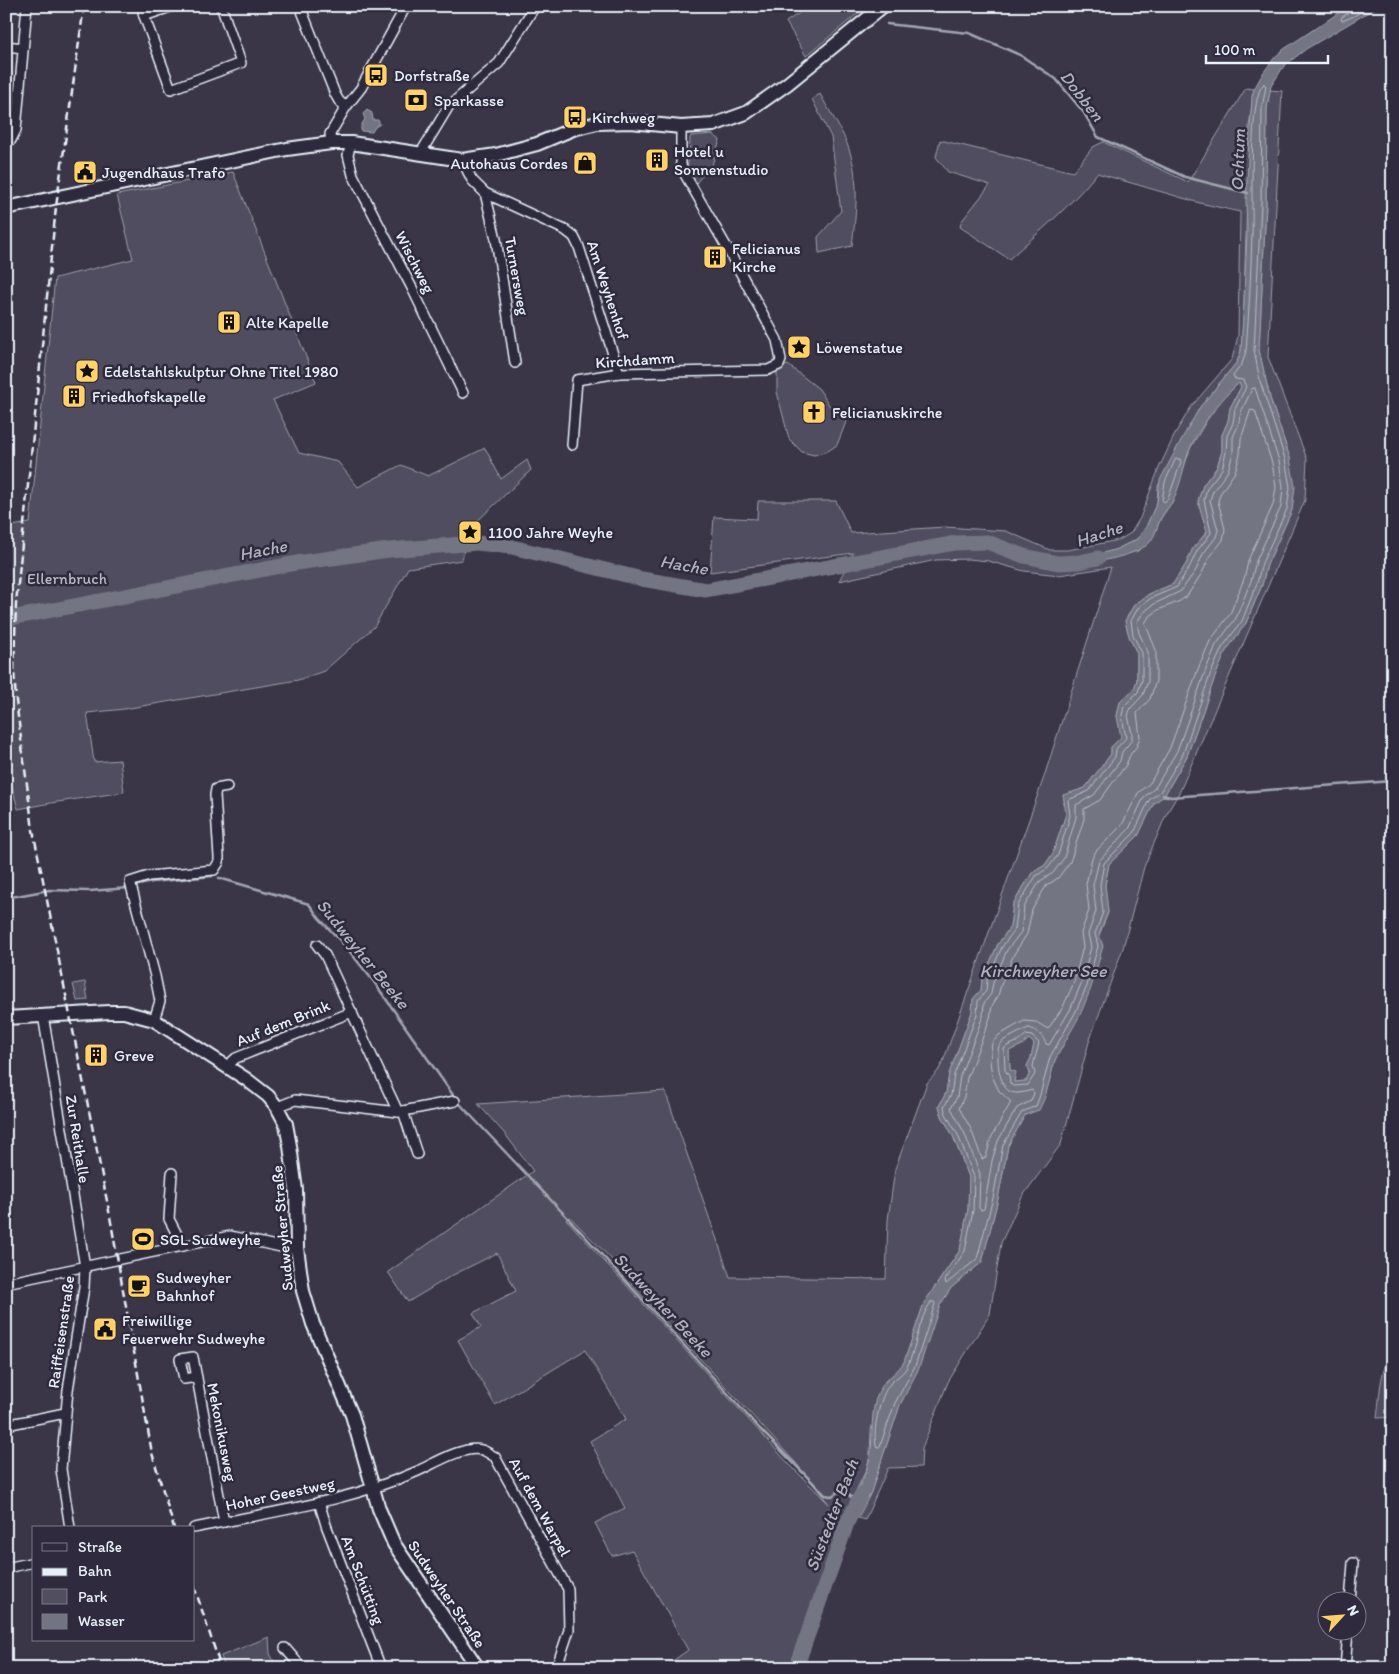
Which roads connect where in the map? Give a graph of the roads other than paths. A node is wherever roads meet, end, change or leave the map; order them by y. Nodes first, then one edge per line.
1 (27, 6) edge
2 (142, 6) edge
3 (173, 6) edge
4 (220, 6) edge
5 (300, 6) edge
6 (406, 6) edge
7 (536, 6) edge
8 (883, 6) edge
9 (144, 16) junction
10 (6, 46) edge
11 (23, 48) junction
12 (346, 107) junction
13 (681, 127) junction
14 (6, 142) edge
15 (331, 143) junction
16 (352, 143) junction
17 (420, 154) junction
18 (462, 160) junction
19 (485, 193) junction
20 (6, 208) edge
21 (515, 363) dead end
22 (619, 373) junction
23 (463, 393) dead end
24 (572, 445) dead end
25 (227, 786) dead end
26 (317, 945) dead end
27 (352, 1012) junction
28 (43, 1015) junction
29 (6, 1018) edge
30 (154, 1020) junction
31 (227, 1066) junction
32 (455, 1101) dead end
33 (277, 1107) junction
34 (400, 1112) junction
35 (417, 1154) dead end
36 (172, 1173) dead end
37 (183, 1246) junction
38 (298, 1248) junction
39 (84, 1267) junction
40 (6, 1283) edge
41 (197, 1377) dead end
42 (65, 1413) junction
43 (6, 1425) edge
44 (373, 1489) junction
45 (319, 1502) junction
46 (224, 1522) junction
47 (70, 1526) edge
48 (195, 1528) edge
49 (32, 1562) edge
50 (1353, 1563) dead end
51 (6, 1568) edge
52 (1351, 1592) edge
53 (1347, 1642) edge
54 (285, 1648) dead end
55 (302, 1668) edge
56 (381, 1668) edge
57 (478, 1668) edge
58 (553, 1668) edge
59 (1345, 1668) edge

1 - 11 street
2 - 9 street
3 - 9 street
4 - 9 street
5 - 12 street
6 - 12 street
7 - 17 street
8 - 13 main road
10 - 11 street
11 - 14 street
12 - 15 street
13 - 18 main road
13 - 22 street, Kirchdamm
15 - 16 main road
15 - 20 main road
16 - 17 main road
16 - 23 street, Wischweg
17 - 18 main road
18 - 19 street, Am Weyhenhof
19 - 21 street, Turnersweg
19 - 22 street, Am Weyhenhof
22 - 24 street, Kirchdamm
25 - 30 street
26 - 27 street, Auf dem Brink
27 - 31 street, Auf dem Brink
27 - 34 street, Auf dem Brink
28 - 29 main road, Sudweyher Straße
28 - 30 main road, Sudweyher Straße
28 - 39 street, Zur Reithalle
30 - 31 main road, Sudweyher Straße
31 - 33 main road, Sudweyher Straße
32 - 34 street
33 - 34 street
33 - 38 main road, Sudweyher Straße
34 - 35 street, Auf dem Brink
36 - 37 street
37 - 38 street, Raiffeisenstraße
37 - 39 street, Raiffeisenstraße
38 - 44 main road, Sudweyher Straße
39 - 40 street
39 - 42 street, Raiffeisenstraße
41 - 46 street, Mekonikusweg
42 - 43 street
42 - 47 street, Raiffeisenstraße
44 - 45 street, Hoher Geestweg
44 - 57 main road, Sudweyher Straße
44 - 58 street, Auf dem Warpel
45 - 46 street, Hoher Geestweg
45 - 56 street, Am Schütting
46 - 48 street, Hoher Geestweg
49 - 51 street
50 - 52 street
53 - 59 street
54 - 55 street

